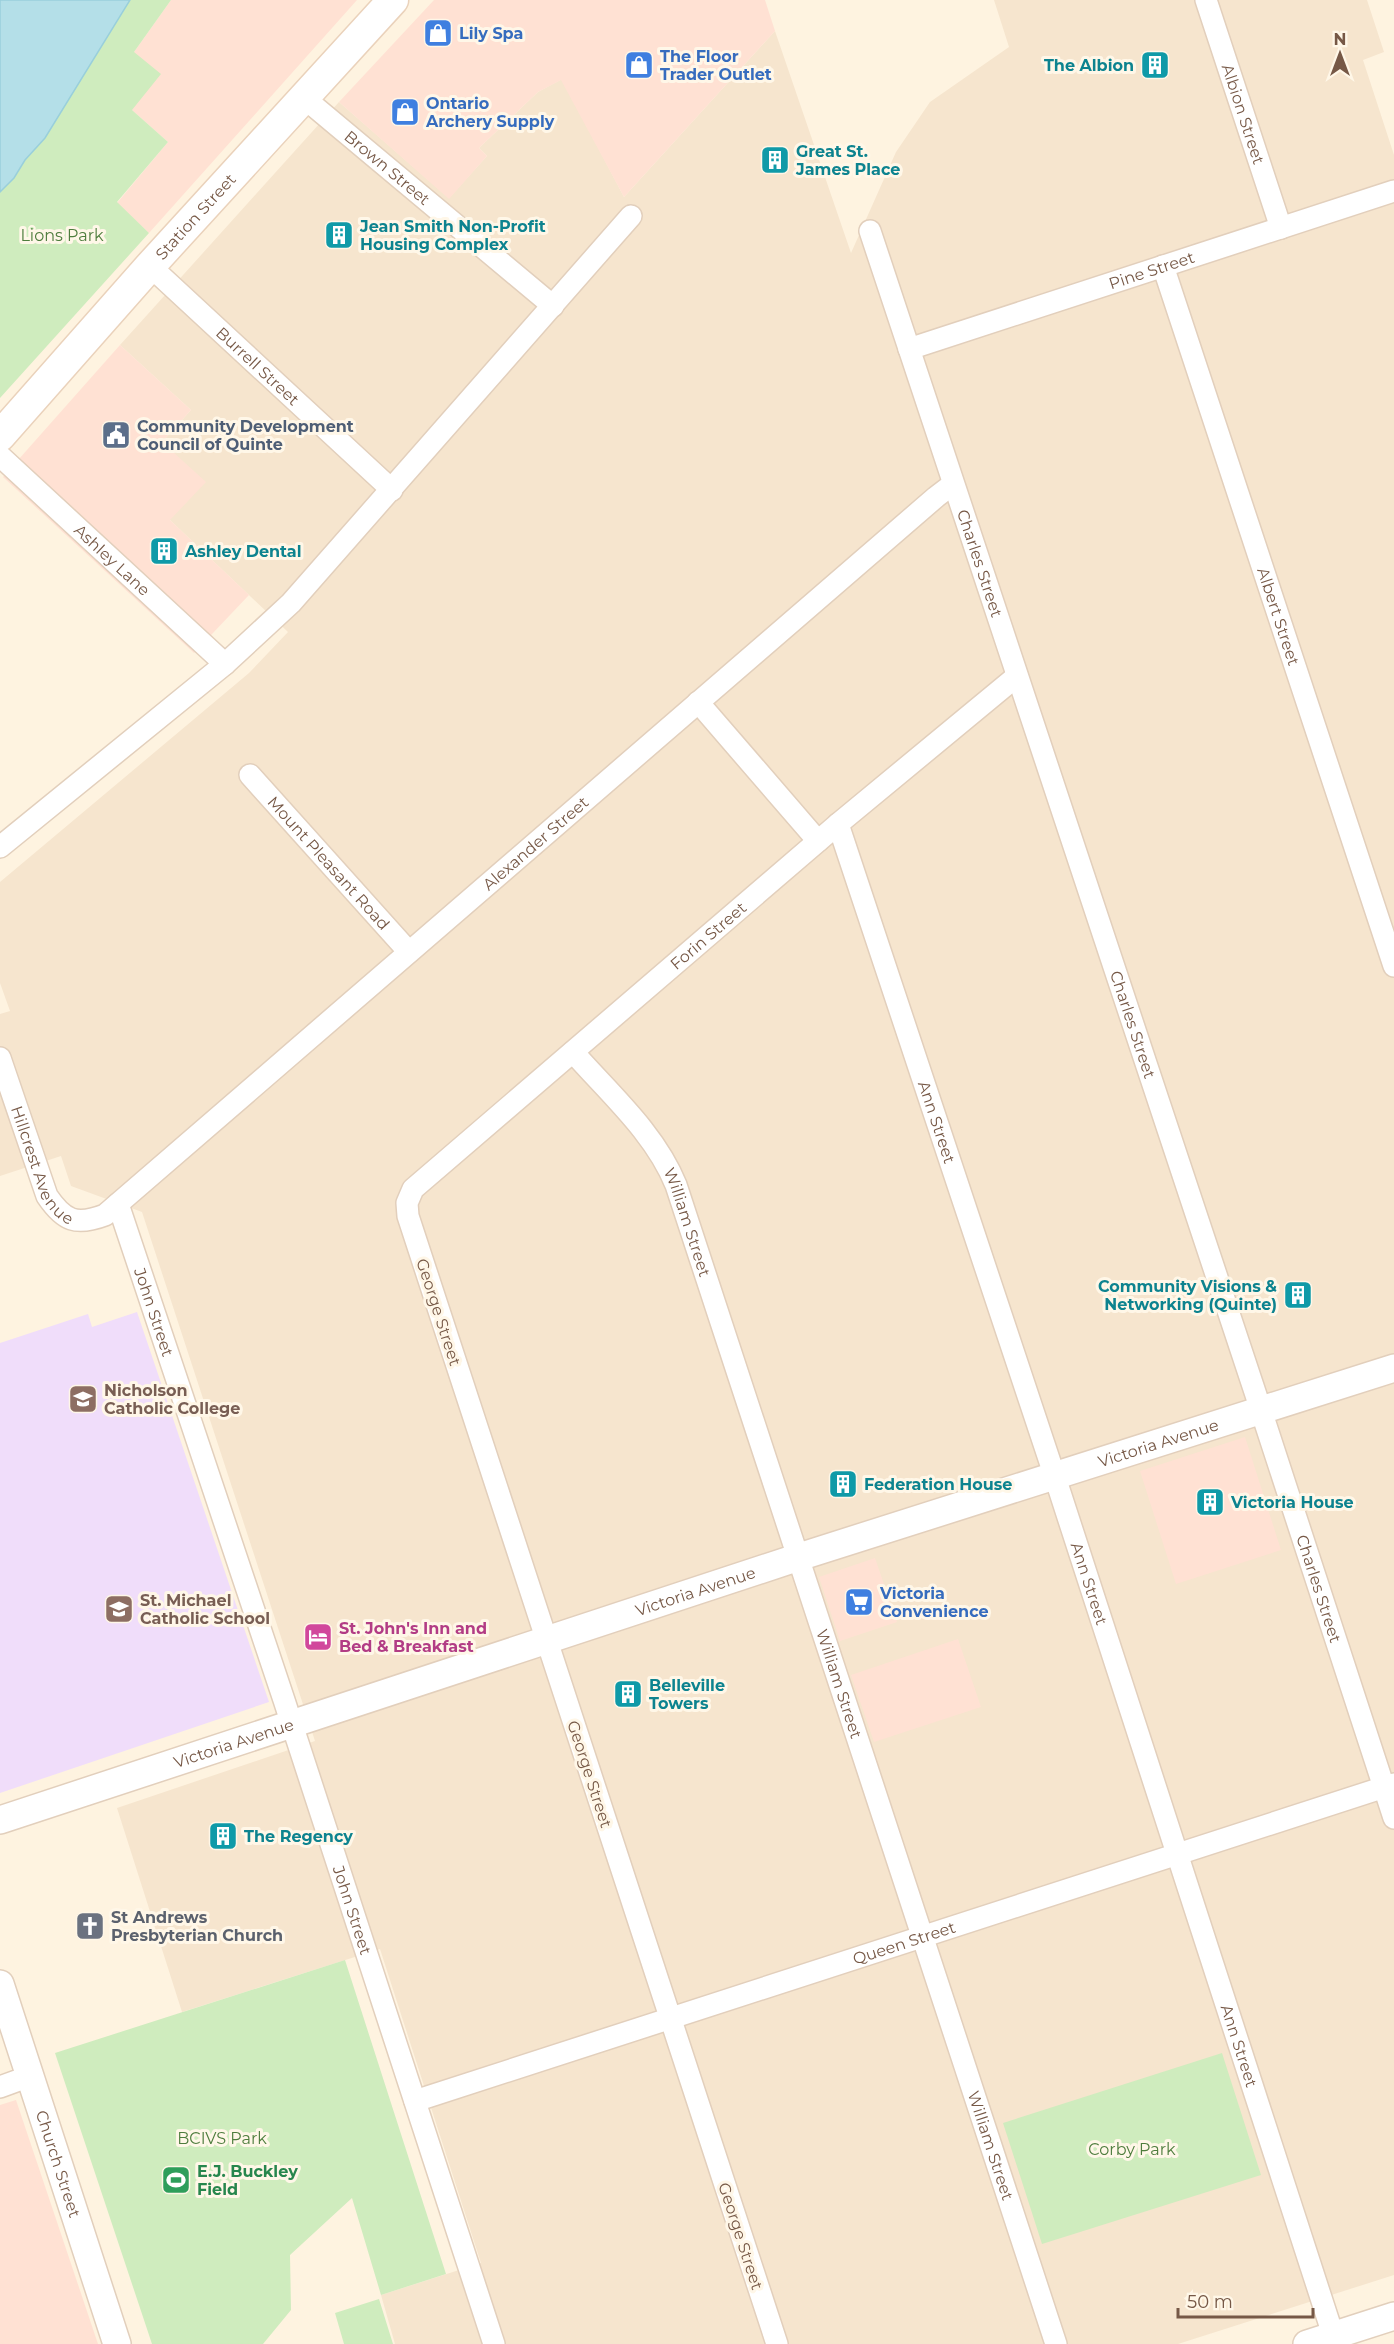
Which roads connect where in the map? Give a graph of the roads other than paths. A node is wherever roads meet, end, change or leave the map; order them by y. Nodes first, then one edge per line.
1 (393, 0) edge
2 (1206, 0) edge
3 (303, 97) junction
4 (1394, 191) edge
5 (632, 216) dead end
6 (1281, 228) junction
7 (870, 231) dead end
8 (150, 266) junction
9 (1163, 266) junction
10 (553, 306) junction
11 (909, 349) junction
12 (0, 436) edge
13 (0, 456) edge
14 (954, 484) junction
15 (392, 490) junction
16 (225, 664) junction
17 (1017, 676) junction
18 (698, 702) junction
19 (250, 775) dead end
20 (838, 824) junction
21 (818, 841) junction
22 (0, 847) edge
23 (409, 952) junction
24 (1394, 966) edge
25 (573, 1052) junction
26 (0, 1058) edge
27 (407, 1203) joint
28 (118, 1204) junction
29 (1394, 1368) edge
30 (1261, 1412) junction
31 (1055, 1477) junction
32 (799, 1557) junction
33 (547, 1639) junction
34 (291, 1722) junction
35 (1389, 1786) edge
36 (1394, 1818) edge
37 (0, 1820) edge
38 (1177, 1855) junction
39 (923, 1938) junction
40 (0, 1984) edge
41 (670, 2020) junction
42 (30, 2076) junction
43 (0, 2087) edge
44 (415, 2101) junction
45 (1394, 2316) edge
46 (1335, 2340) edge
47 (117, 2344) edge
48 (494, 2344) edge
49 (777, 2344) edge
50 (1056, 2344) edge
51 (1307, 2344) edge

1 - 3 main road, Station Street
2 - 6 street, Albion Street
3 - 8 main road, Station Street
3 - 10 street, Brown Street
4 - 6 street, Pine Street
5 - 10 street
6 - 9 street, Pine Street
7 - 11 street, Charles Street
8 - 12 main road, Station Street
8 - 15 street, Burrell Street
9 - 11 street, Pine Street
9 - 24 street, Albert Street
10 - 15 street
11 - 14 street, Charles Street
13 - 16 street, Ashley Lane
14 - 17 street, Charles Street
14 - 18 street, Alexander Street
15 - 16 street
16 - 22 street
17 - 20 street, Forin Street
17 - 30 street, Charles Street
18 - 21 street
18 - 23 street, Alexander Street
19 - 23 street, Mount Pleasant Road
20 - 21 street, Forin Street
20 - 31 street, Ann Street
21 - 25 street, Forin Street
23 - 28 street, Alexander Street
25 - 27 street, Forin Street
25 - 32 street, William Street
26 - 28 street, Hillcrest Avenue
27 - 33 street, George Street
28 - 34 street, John Street
29 - 30 street, Victoria Avenue
30 - 31 street, Victoria Avenue
30 - 35 street, Charles Street
31 - 32 street, Victoria Avenue
31 - 38 street, Ann Street
32 - 33 street, Victoria Avenue
32 - 39 street, William Street
33 - 34 street, Victoria Avenue
33 - 41 street, George Street
34 - 37 street, Victoria Avenue
34 - 44 street, John Street
35 - 36 street, Charles Street
35 - 38 street, Queen Street
38 - 39 street, Queen Street
38 - 46 street, Ann Street
39 - 41 street, Queen Street
39 - 50 street, William Street
40 - 42 street, Church Street
41 - 44 street, Queen Street
41 - 49 street, George Street
42 - 43 street
42 - 47 street, Church Street
44 - 48 street, John Street
45 - 46 street
46 - 51 street

